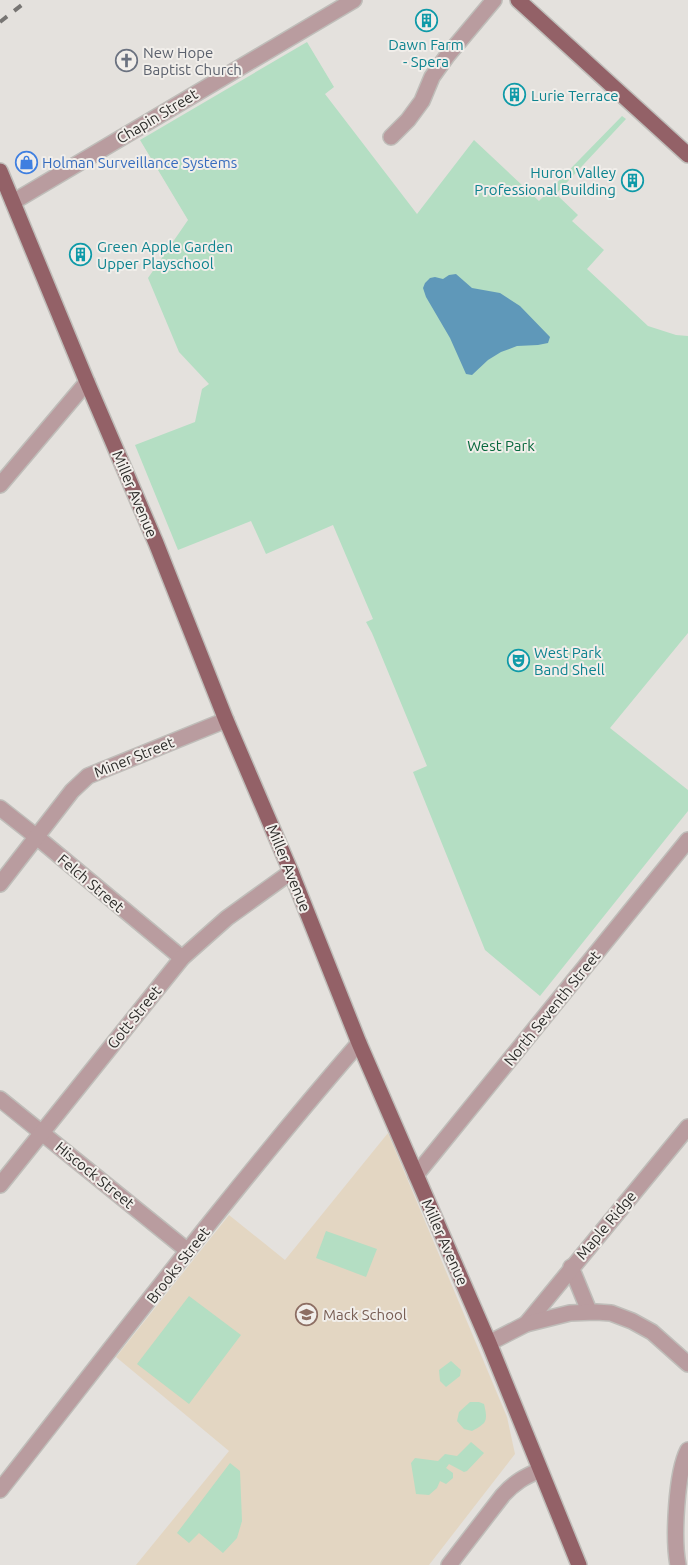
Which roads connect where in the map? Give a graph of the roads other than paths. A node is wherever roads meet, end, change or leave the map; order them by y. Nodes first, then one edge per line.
1 (354, 0) edge
2 (494, 0) edge
3 (518, 0) edge
4 (390, 137) dead end
5 (688, 155) edge
6 (0, 171) edge
7 (13, 202) junction
8 (87, 382) junction
9 (0, 485) edge
10 (226, 720) junction
11 (0, 808) edge
12 (38, 838) junction
13 (688, 840) edge
14 (291, 872) junction
15 (0, 884) edge
16 (182, 958) junction
17 (359, 1043) junction
18 (0, 1099) edge
19 (688, 1127) edge
20 (42, 1132) junction
21 (416, 1175) junction
22 (0, 1185) edge
23 (188, 1251) junction
24 (572, 1267) junction
25 (589, 1311) junction
26 (526, 1324) junction
27 (490, 1343) junction
28 (688, 1364) edge
29 (688, 1450) edge
30 (540, 1470) junction
31 (0, 1490) edge
32 (449, 1565) edge
33 (579, 1565) edge
34 (678, 1565) edge

1 - 7 street, Chapin Street
2 - 4 street
3 - 5 main road
6 - 7 main road, Miller Avenue
7 - 8 main road, Miller Avenue
8 - 9 street
8 - 10 main road, Miller Avenue
10 - 12 street, Miner Street
10 - 14 main road, Miller Avenue
11 - 12 street, Felch Street
12 - 15 street, Miner Street
12 - 16 street, Felch Street
13 - 21 street, North Seventh Street
14 - 16 street, Gott Street
14 - 17 main road, Miller Avenue
16 - 20 street, Gott Street
17 - 21 main road, Miller Avenue
17 - 23 street, Brooks Street
18 - 20 street, Hiscock Street
19 - 24 street, Maple Ridge
20 - 22 street, Gott Street
20 - 23 street, Hiscock Street
21 - 27 main road, Miller Avenue
23 - 31 street, Brooks Street
24 - 25 street
24 - 26 street, Maple Ridge
25 - 26 street
25 - 28 street
26 - 27 street
27 - 30 main road, Miller Avenue
29 - 34 street
30 - 32 street
30 - 33 main road, Miller Avenue

